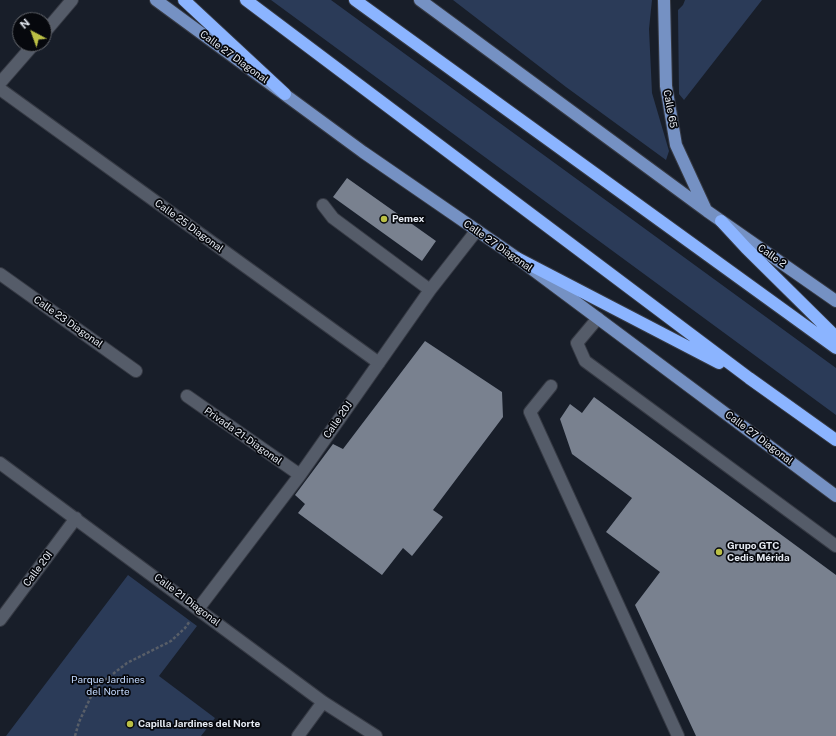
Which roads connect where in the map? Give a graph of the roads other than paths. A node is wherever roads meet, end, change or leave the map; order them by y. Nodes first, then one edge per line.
1 (72, 0) edge
2 (156, 0) edge
3 (184, 0) edge
4 (246, 0) edge
5 (355, 0) edge
6 (420, 0) edge
7 (664, 0) edge
8 (52, 24) edge
9 (27, 52) edge
10 (0, 83) edge
11 (0, 89) edge
12 (285, 94) junction
13 (323, 205) dead end
14 (707, 211) junction
15 (721, 221) junction
16 (476, 230) junction
17 (517, 258) junction
18 (0, 274) edge
19 (430, 290) junction
20 (836, 301) edge
21 (598, 318) junction
22 (836, 337) edge
23 (836, 348) edge
24 (379, 363) junction
25 (136, 370) dead end
26 (749, 378) junction
27 (551, 386) dead end
28 (187, 396) dead end
29 (836, 440) edge
30 (0, 463) edge
31 (300, 475) junction
32 (836, 496) edge
33 (76, 518) junction
34 (836, 546) edge
35 (198, 609) junction
36 (0, 620) edge
37 (324, 702) junction
38 (298, 736) edge
39 (376, 736) edge
40 (678, 736) edge

1 - 8 street
2 - 12 main road, Calle 27 Diagonal
3 - 12 highway
4 - 26 highway
5 - 23 highway
6 - 14 main road, Calle 2
7 - 14 main road, Calle 65
9 - 10 street
11 - 24 street, Calle 25 Diagonal
12 - 16 main road, Calle 27 Diagonal
13 - 19 street
14 - 15 main road, Calle 2
15 - 20 main road, Calle 2
15 - 22 highway
16 - 17 main road, Calle 27 Diagonal
16 - 19 street, Calle 20J
17 - 21 main road, Calle 27 Diagonal
17 - 26 highway
18 - 25 street, Calle 23 Diagonal
19 - 24 street, Calle 20J
21 - 32 main road, Calle 27 Diagonal
21 - 34 street
24 - 31 street, Calle 20J
26 - 29 highway
27 - 40 street
28 - 31 street, Privada 21-Diagonal
30 - 33 street, Calle 21 Diagonal
31 - 35 street, Calle 20J
33 - 35 street, Calle 21 Diagonal
33 - 36 street, Calle 20I
35 - 37 street, Calle 21 Diagonal
37 - 38 street
37 - 39 street, Calle 21 Diagonal

